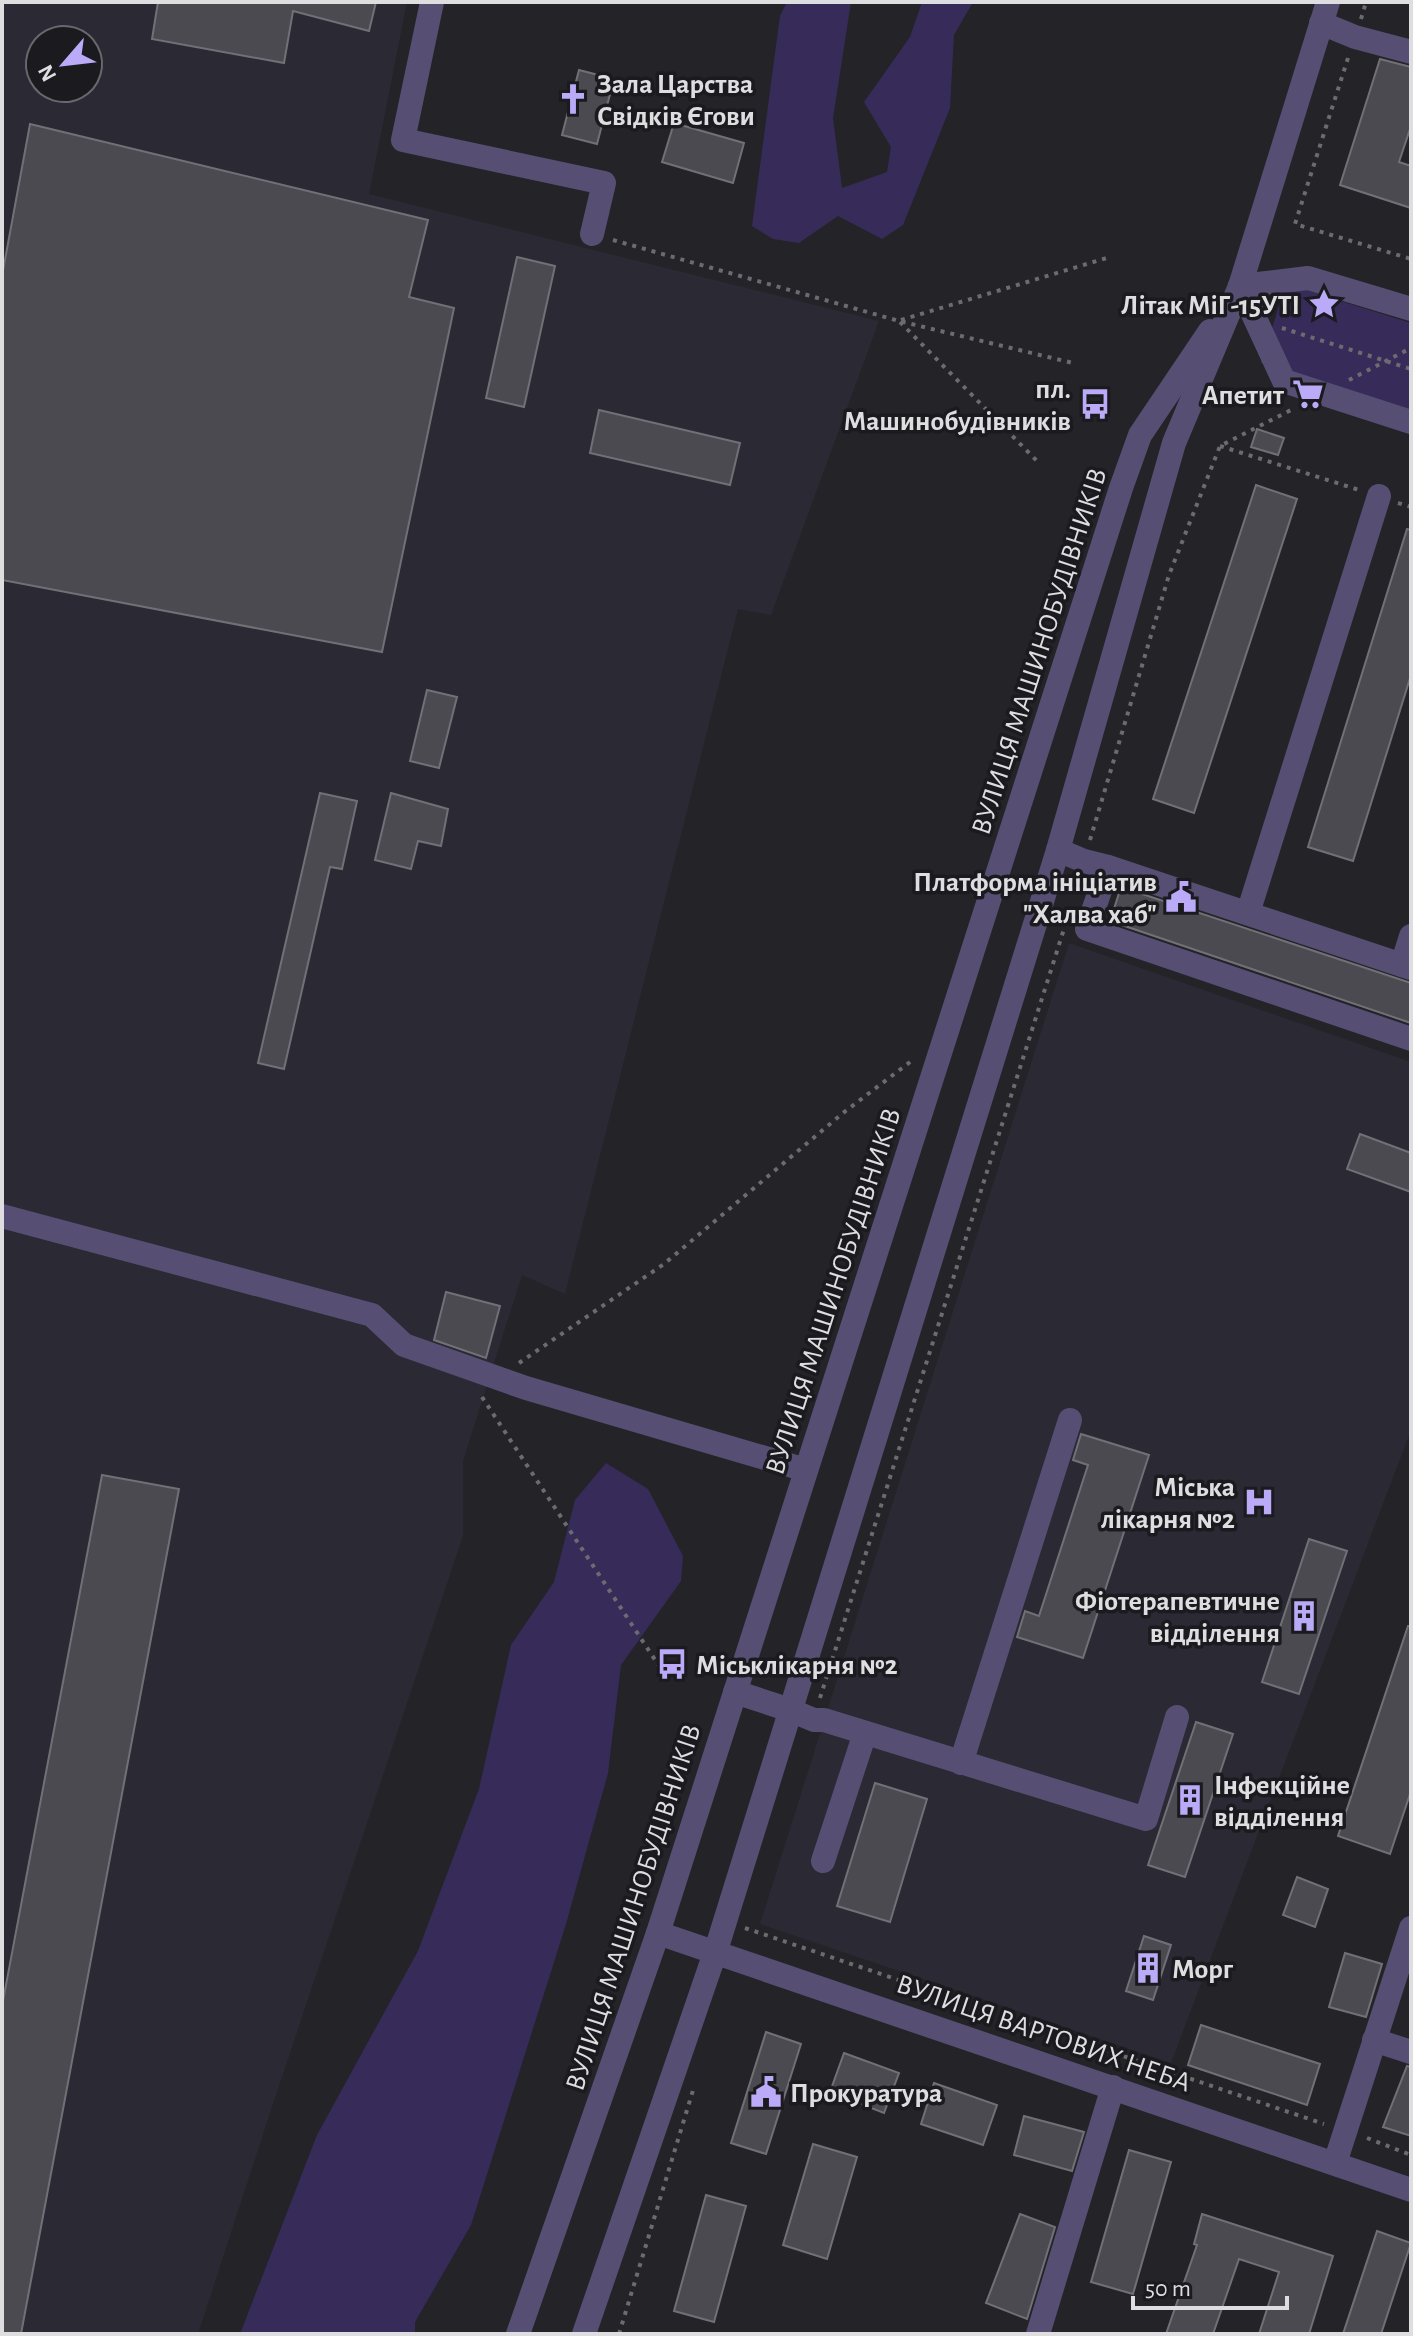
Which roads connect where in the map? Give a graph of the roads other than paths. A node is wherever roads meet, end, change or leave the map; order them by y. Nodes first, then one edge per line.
1 (432, 2) edge
2 (1325, 12) edge
3 (1411, 52) edge
4 (592, 234) road end
5 (1240, 286) junction
6 (1411, 309) edge
7 (1411, 422) edge
8 (1379, 496) road end
9 (1058, 850) junction
10 (1096, 864) junction
11 (1248, 913) junction
12 (1411, 936) edge
13 (1406, 966) edge
14 (1411, 1039) edge
15 (2, 1216) edge
16 (1070, 1420) dead end
17 (806, 1470) junction
18 (735, 1692) junction
19 (790, 1710) junction
20 (1177, 1717) dead end
21 (865, 1733) junction
22 (961, 1763) junction
23 (823, 1861) dead end
24 (1411, 1928) edge
25 (658, 1933) junction
26 (724, 1955) junction
27 (1374, 2040) junction
28 (1411, 2052) edge
29 (1113, 2087) junction
30 (1335, 2163) junction
31 (1411, 2190) edge
32 (518, 2334) edge
33 (584, 2334) edge
34 (1038, 2334) edge

1 - 4 street
2 - 3 street
2 - 5 street, ВУЛИЦЯ МАШИНОБУДІВНИКІВ
5 - 6 street
5 - 7 street
5 - 9 street, ВУЛИЦЯ МАШИНОБУДІВНИКІВ
5 - 17 street, ВУЛИЦЯ МАШИНОБУДІВНИКІВ
8 - 11 street
9 - 10 street
9 - 19 street, ВУЛИЦЯ МАШИНОБУДІВНИКІВ
10 - 11 street
10 - 14 street
11 - 13 street
12 - 13 street
15 - 17 street
16 - 22 street
17 - 18 street, ВУЛИЦЯ МАШИНОБУДІВНИКІВ
18 - 19 street
18 - 25 street, ВУЛИЦЯ МАШИНОБУДІВНИКІВ
19 - 21 street
19 - 26 street, ВУЛИЦЯ МАШИНОБУДІВНИКІВ
20 - 22 street
21 - 22 street
21 - 23 street
24 - 27 street
25 - 26 street, ВУЛИЦЯ ВАРТОВИХ НЕБА
25 - 32 street, ВУЛИЦЯ МАШИНОБУДІВНИКІВ
26 - 29 street, ВУЛИЦЯ ВАРТОВИХ НЕБА
26 - 33 street, ВУЛИЦЯ МАШИНОБУДІВНИКІВ
27 - 28 street
27 - 30 street
29 - 30 street, ВУЛИЦЯ ВАРТОВИХ НЕБА
29 - 34 street
30 - 31 street, ВУЛИЦЯ ВАРТОВИХ НЕБА

